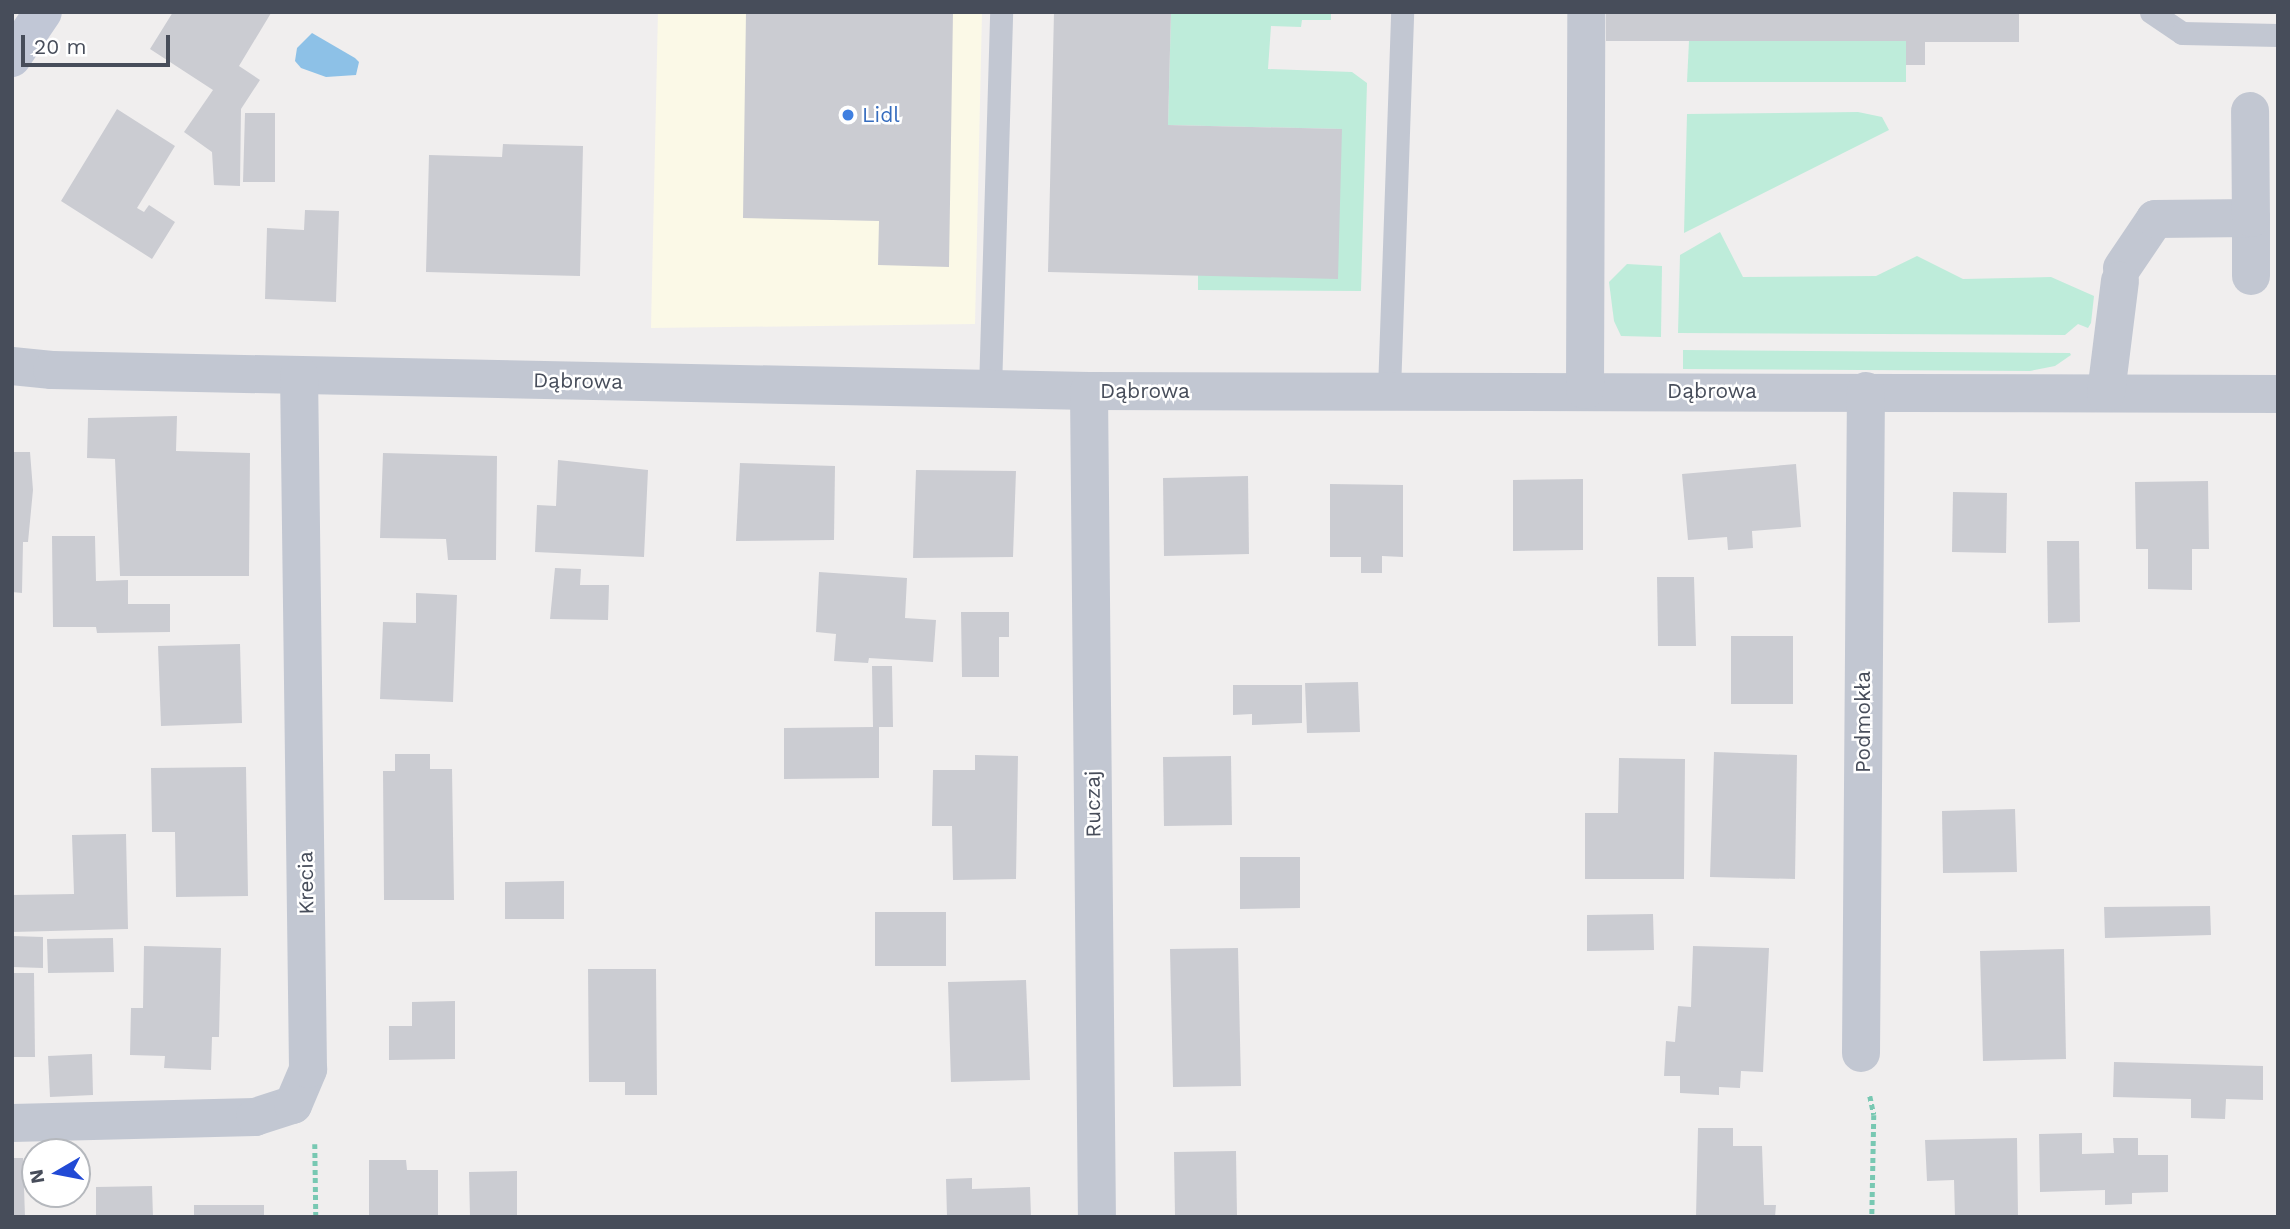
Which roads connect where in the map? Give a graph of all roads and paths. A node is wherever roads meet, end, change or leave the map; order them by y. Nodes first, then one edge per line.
1 (1001, 12) edge
2 (1402, 12) edge
3 (1586, 12) edge
4 (2151, 12) edge
5 (2278, 35) edge
6 (2250, 111) dead end
7 (2250, 218) junction
8 (2251, 276) dead end
9 (12, 366) edge
10 (299, 375) junction
11 (990, 389) junction
12 (1389, 390) junction
13 (1585, 390) junction
14 (1088, 391) junction
15 (1866, 391) junction
16 (2106, 393) junction
17 (2278, 394) edge
18 (1861, 1054) joint
19 (293, 1105) junction
20 (12, 1123) edge
21 (316, 1217) edge
22 (1097, 1217) edge
23 (1872, 1217) edge

1 - 11 lane
2 - 12 lane
3 - 13 street
4 - 5 lane
6 - 7 street
7 - 8 street
7 - 16 street
9 - 10 street, Dąbrowa
10 - 11 street, Dąbrowa
10 - 19 street, Krecia
11 - 14 street, Dąbrowa
12 - 13 street, Dąbrowa
12 - 14 street, Dąbrowa
13 - 15 street, Dąbrowa
14 - 22 street, Ruczaj
15 - 16 street, Dąbrowa
15 - 18 street, Podmokła
16 - 17 street, Dąbrowa
18 - 23 path
19 - 20 street
19 - 21 path

